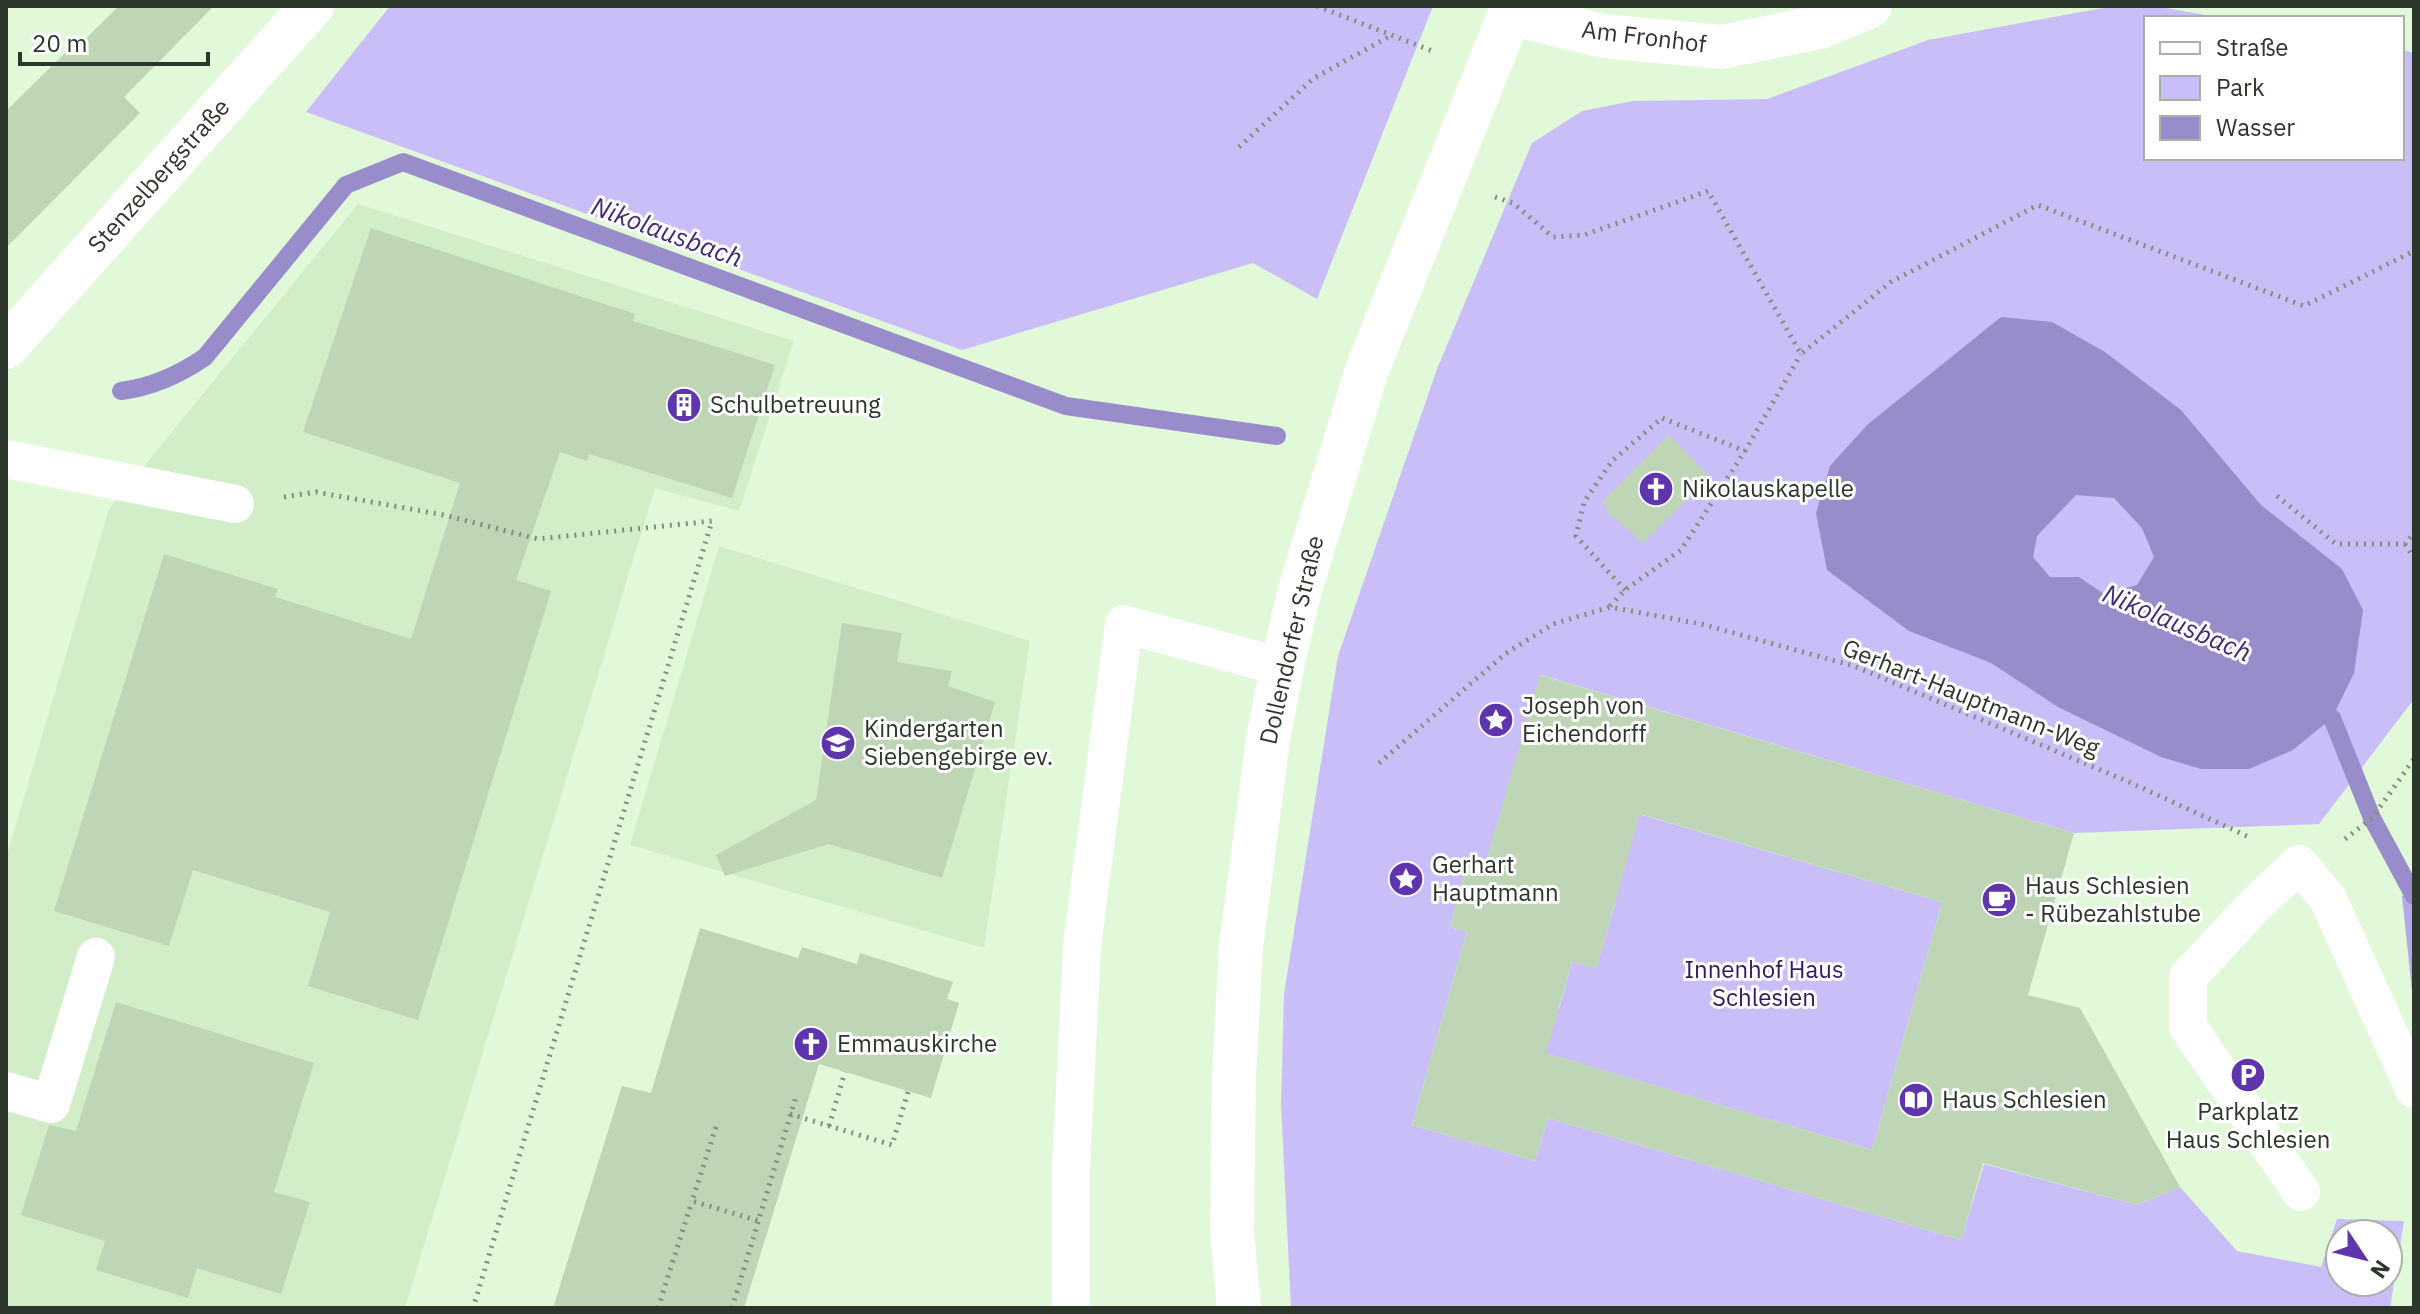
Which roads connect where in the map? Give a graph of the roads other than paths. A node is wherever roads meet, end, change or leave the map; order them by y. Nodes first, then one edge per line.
1 (312, 6) edge
2 (1870, 6) edge
3 (1511, 10) edge
4 (6, 347) edge
5 (6, 459) edge
6 (235, 504) road end
7 (1282, 667) junction
8 (96, 957) dead end
9 (2414, 1089) edge
10 (6, 1091) edge
11 (2301, 1192) dead end
12 (1071, 1308) edge
13 (1239, 1308) edge

1 - 4 main road, Stenzelbergstraße
2 - 3 main road, Am Fronhof
3 - 7 main road, Dollendorfer Straße
5 - 6 lane
7 - 12 lane
7 - 13 main road, Dollendorfer Straße
8 - 10 lane
9 - 11 lane

